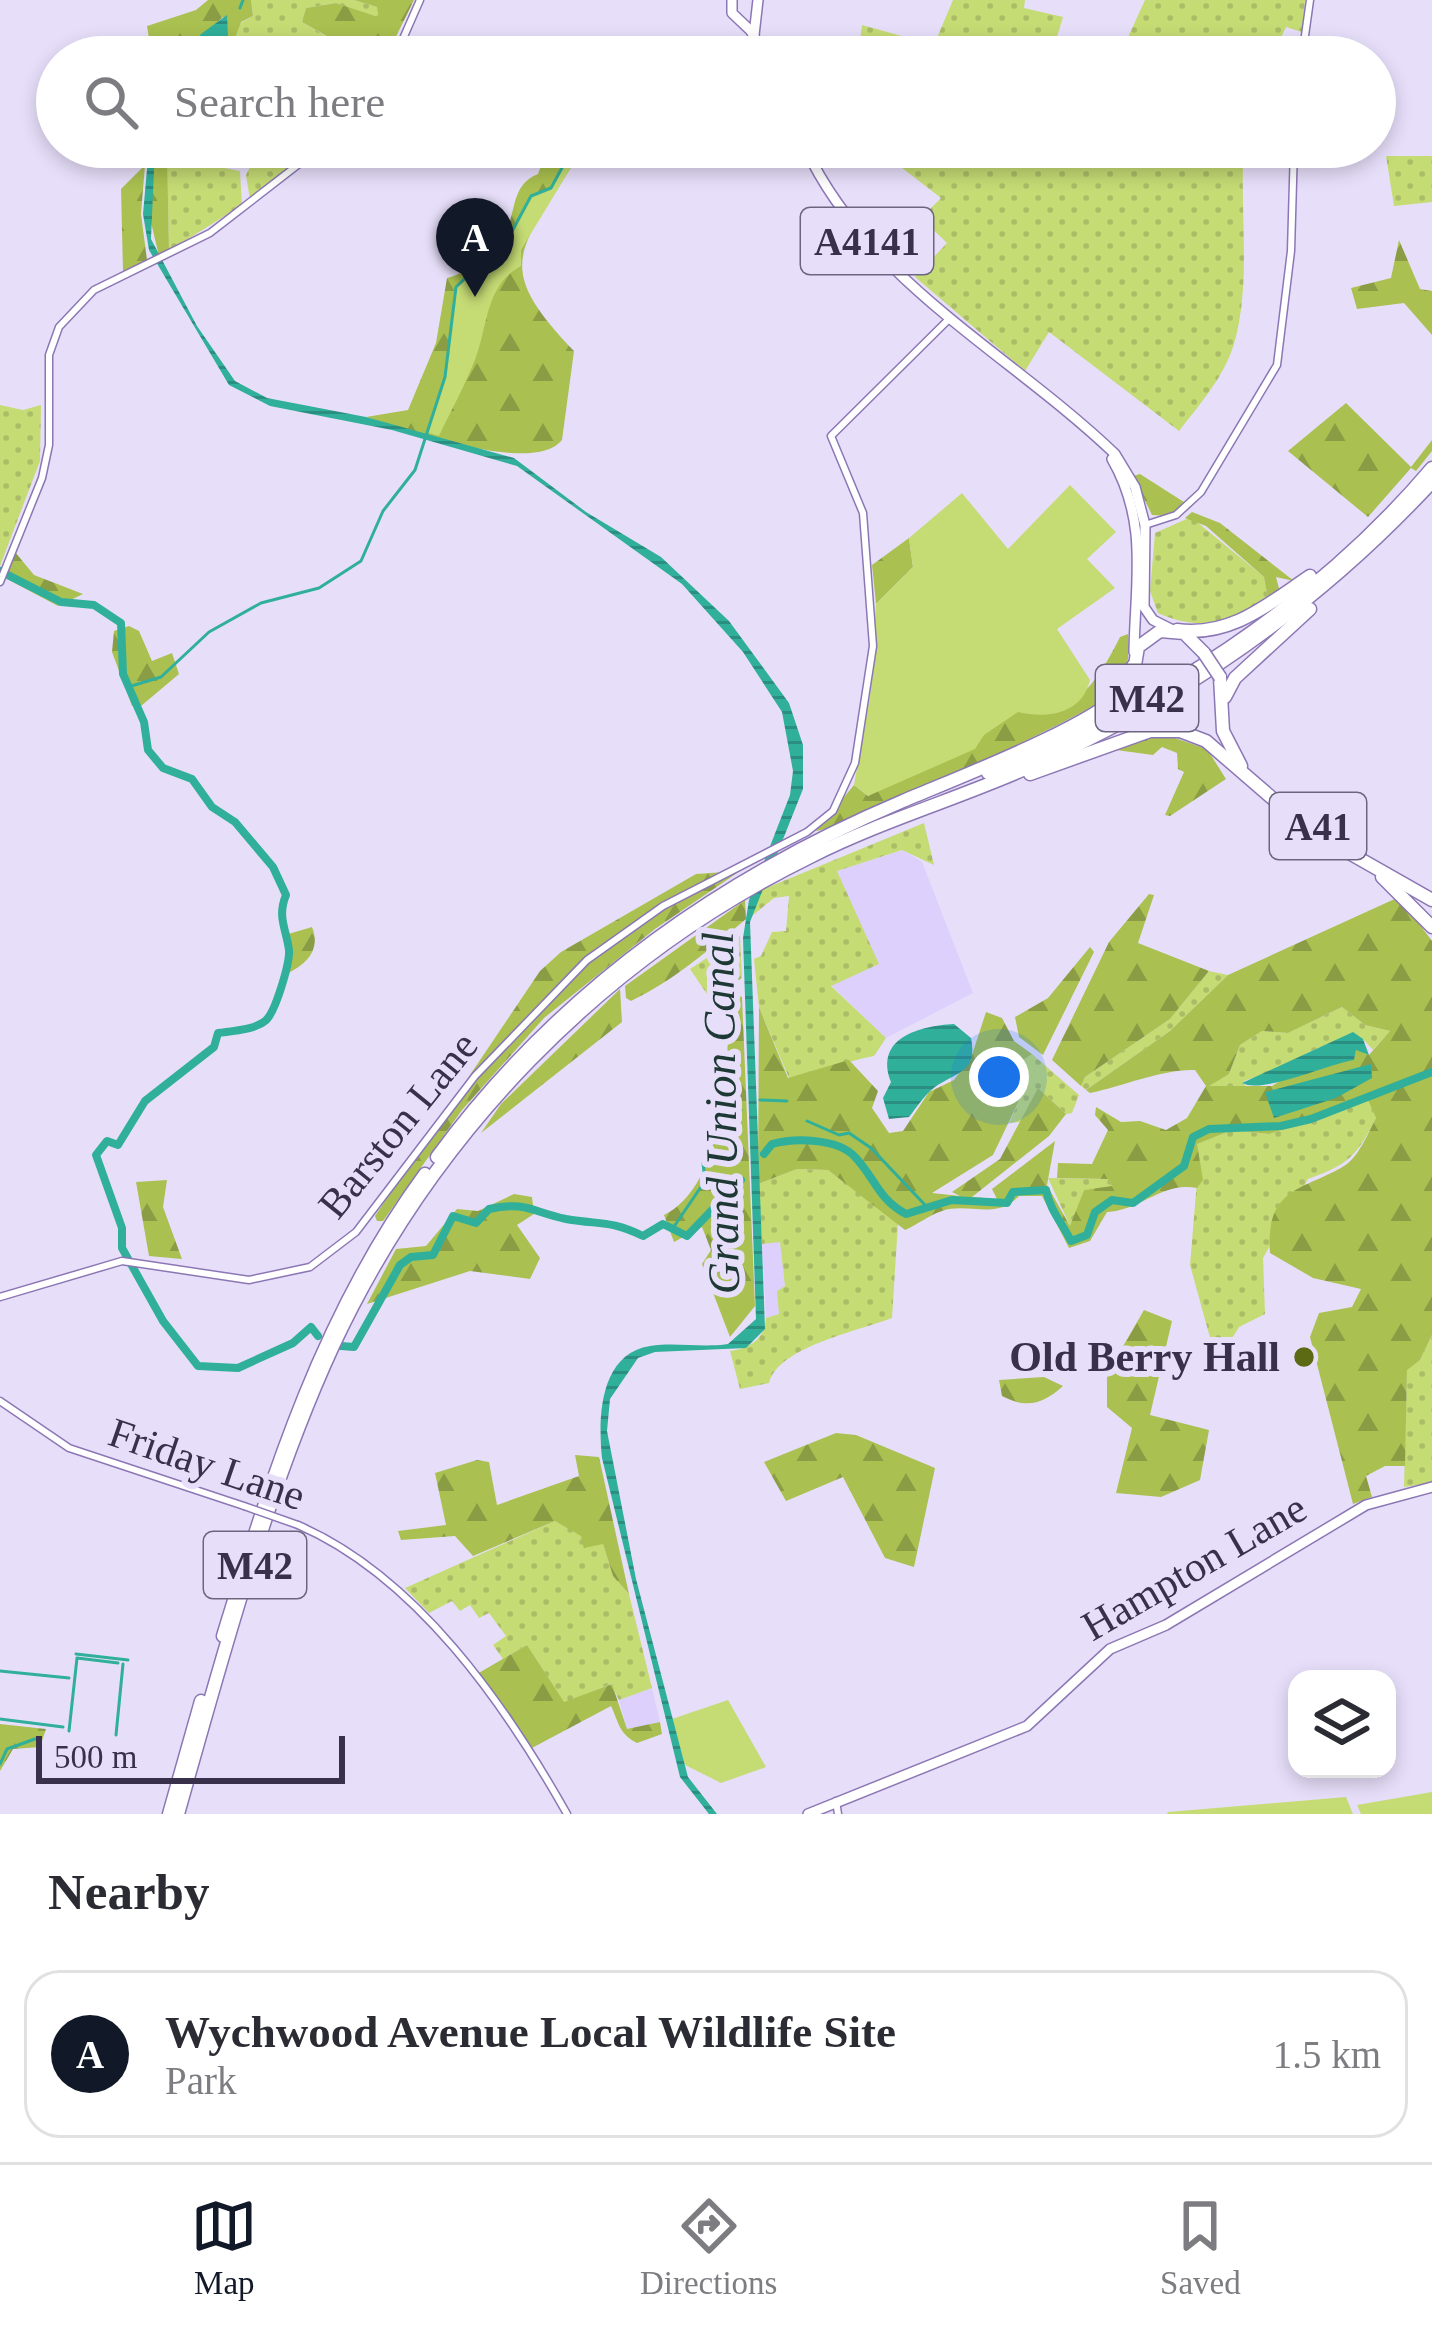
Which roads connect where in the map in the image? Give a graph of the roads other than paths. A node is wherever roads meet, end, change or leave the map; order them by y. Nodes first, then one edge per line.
1 (421, 0) edge
2 (732, 0) edge
3 (758, 0) edge
4 (1310, 0) edge
5 (749, 20) junction
6 (405, 36) edge
7 (754, 36) edge
8 (1306, 36) edge
9 (295, 168) edge
10 (815, 168) edge
11 (1293, 168) edge
12 (952, 316) junction
13 (1090, 431) junction
14 (1432, 468) edge
15 (1432, 482) edge
16 (1402, 502) junction
17 (1141, 504) junction
18 (1162, 520) junction
19 (1143, 534) junction
20 (1371, 546) junction
21 (1, 580) edge
22 (1174, 630) junction
23 (1133, 662) junction
24 (1225, 701) junction
25 (1181, 732) junction
26 (1309, 830) junction
27 (810, 847) junction
28 (825, 849) junction
29 (776, 869) junction
30 (1432, 896) edge
31 (1432, 927) edge
32 (0, 1297) edge
33 (0, 1401) edge
34 (1432, 1486) edge
35 (836, 1802) junction
36 (173, 1814) edge
37 (567, 1814) edge
38 (808, 1814) edge
39 (838, 1814) edge

1 - 6 street
2 - 5 main road
3 - 5 main road
4 - 8 street
5 - 7 main road
9 - 21 street
10 - 12 main road, A4141
11 - 18 street
12 - 13 main road, A4141
12 - 32 street, Barston Lane
13 - 17 main road, A4141
13 - 19 main road, A4141
14 - 16 highway, M42
15 - 20 highway, M42
16 - 22 highway
16 - 27 highway, M42
17 - 18 street
17 - 19 main road, A4141
18 - 19 street
19 - 22 main road, A4141
19 - 23 main road, A4141
20 - 24 highway
20 - 28 highway, M42
22 - 23 highway
22 - 24 highway, A41, bridge
23 - 25 highway, A41, bridge
23 - 27 highway
24 - 25 highway
24 - 30 highway, A41
25 - 26 highway, A41
25 - 28 highway
26 - 30 highway, A41
26 - 31 highway
27 - 29 highway, M42
28 - 29 highway, M42
29 - 36 highway, M42
33 - 37 street, Friday Lane, bridge
34 - 35 main road, Hampton Lane
35 - 38 main road, Hampton Lane
35 - 39 street

